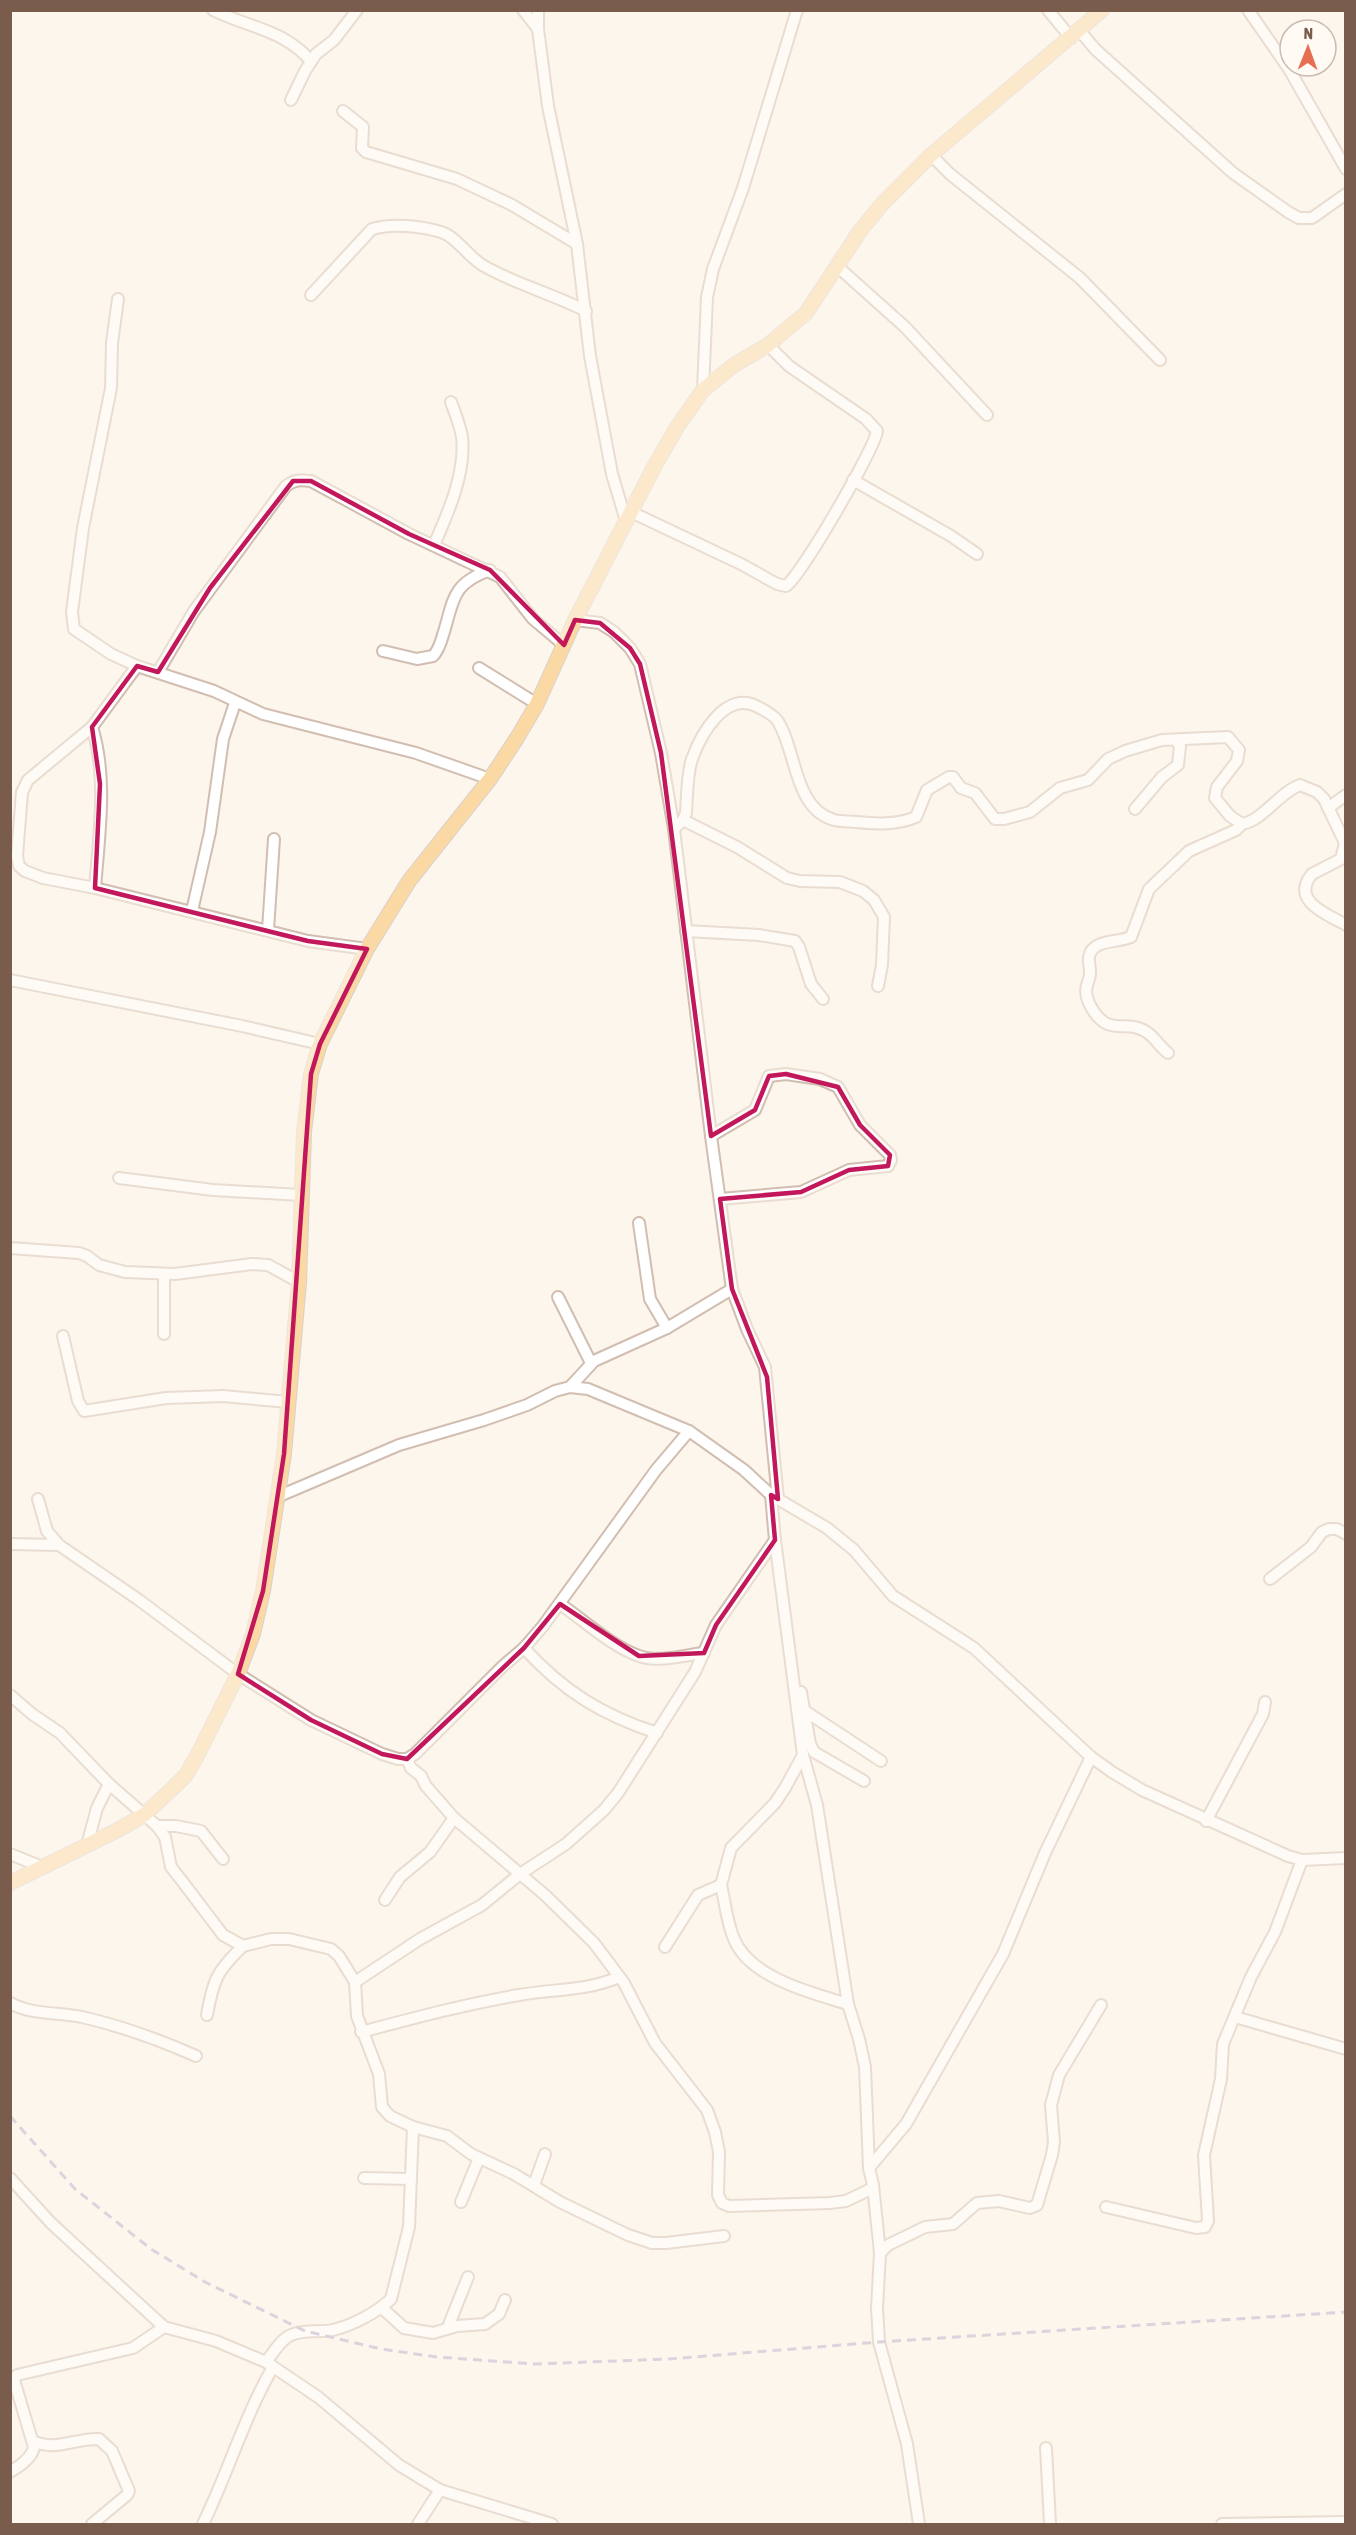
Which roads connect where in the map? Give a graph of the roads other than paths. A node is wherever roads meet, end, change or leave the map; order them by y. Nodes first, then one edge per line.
1 (213, 10) edge
2 (357, 10) edge
3 (523, 10) edge
4 (538, 10) edge
5 (797, 10) edge
6 (1048, 10) edge
7 (1102, 10) edge
8 (1248, 10) edge
9 (538, 29) junction
10 (1075, 34) junction
11 (311, 61) junction
12 (291, 100) dead end
13 (343, 111) dead end
14 (931, 155) junction
15 (1346, 169) edge
16 (1346, 194) edge
17 (577, 244) junction
18 (838, 267) junction
19 (311, 295) dead end
20 (118, 299) dead end
21 (586, 311) junction
22 (768, 345) junction
23 (1160, 360) dead end
24 (703, 390) junction
25 (451, 402) dead end
26 (987, 415) dead end
27 (853, 480) junction
28 (629, 516) junction
29 (434, 545) junction
30 (977, 554) dead end
31 (489, 570) junction
32 (575, 620) junction
33 (564, 645) junction
34 (383, 651) dead end
35 (137, 666) junction
36 (479, 668) dead end
37 (158, 672) junction
38 (235, 702) junction
39 (537, 704) junction
40 (92, 727) junction
41 (1176, 740) junction
42 (490, 779) junction
43 (1346, 795) edge
44 (1328, 808) junction
45 (1135, 809) dead end
46 (683, 820) junction
47 (1242, 824) junction
48 (674, 829) junction
49 (274, 838) dead end
50 (95, 888) junction
51 (192, 911) junction
52 (1346, 925) edge
53 (268, 930) junction
54 (686, 931) junction
55 (367, 949) junction
56 (10, 980) edge
57 (878, 986) dead end
58 (823, 999) dead end
59 (320, 1044) junction
60 (1168, 1053) dead end
61 (711, 1136) junction
62 (119, 1178) dead end
63 (301, 1195) junction
64 (720, 1199) junction
65 (639, 1223) dead end
66 (10, 1248) edge
67 (164, 1274) junction
68 (299, 1282) junction
69 (732, 1289) junction
70 (558, 1297) dead end
71 (667, 1328) junction
72 (164, 1334) dead end
73 (63, 1336) dead end
74 (591, 1364) junction
75 (570, 1387) junction
76 (288, 1402) junction
77 (689, 1431) junction
78 (277, 1497) junction
79 (775, 1497) junction
80 (38, 1499) dead end
81 (1346, 1534) edge
82 (775, 1540) junction
83 (10, 1544) edge
84 (59, 1545) junction
85 (1270, 1579) dead end
86 (560, 1604) junction
87 (524, 1648) junction
88 (704, 1653) junction
89 (238, 1674) junction
90 (793, 1683) junction
91 (10, 1695) edge
92 (1265, 1702) dead end
93 (805, 1711) junction
94 (657, 1733) junction
95 (803, 1755) junction
96 (1091, 1757) junction
97 (407, 1759) junction
98 (881, 1761) dead end
99 (864, 1781) dead end
100 (109, 1784) junction
101 (144, 1815) junction
102 (454, 1818) junction
103 (1206, 1821) junction
104 (157, 1826) junction
105 (87, 1845) junction
106 (10, 1854) edge
107 (1346, 1858) edge
108 (223, 1859) dead end
109 (1302, 1860) junction
110 (42, 1868) junction
111 (520, 1874) junction
112 (10, 1882) edge
113 (721, 1885) junction
114 (385, 1900) dead end
115 (243, 1946) junction
116 (665, 1947) dead end
117 (619, 1977) junction
118 (355, 1982) junction
119 (10, 2003) edge
120 (848, 2004) junction
121 (1101, 2005) dead end
122 (207, 2015) dead end
123 (1235, 2017) junction
124 (361, 2032) junction
125 (1346, 2049) edge
126 (196, 2056) dead end
127 (413, 2127) junction
128 (545, 2154) dead end
129 (479, 2158) junction
130 (869, 2168) junction
131 (10, 2178) edge
132 (364, 2178) dead end
133 (411, 2179) junction
134 (534, 2185) junction
135 (873, 2188) junction
136 (461, 2202) dead end
137 (1106, 2207) dead end
138 (724, 2236) dead end
139 (880, 2253) junction
140 (468, 2277) dead end
141 (505, 2301) dead end
142 (382, 2308) junction
143 (164, 2327) junction
144 (448, 2327) junction
145 (270, 2364) junction
146 (12, 2374) edge
147 (33, 2441) junction
148 (1046, 2448) dead end
149 (10, 2472) edge
150 (440, 2490) junction
151 (1346, 2522) edge
152 (92, 2524) edge
153 (203, 2524) edge
154 (418, 2524) edge
155 (552, 2524) edge
156 (919, 2524) edge
157 (1050, 2524) edge
158 (1222, 2524) edge

1 - 11 street
2 - 11 street
3 - 9 street
4 - 9 street
5 - 24 street
6 - 10 street
7 - 10 main road
8 - 15 street
9 - 17 street
10 - 14 main road
10 - 16 street
11 - 12 street
13 - 17 street
14 - 18 main road
14 - 23 street
17 - 21 street
18 - 22 main road
18 - 26 street
19 - 21 street
20 - 35 street
21 - 28 street
22 - 24 main road
22 - 27 street
24 - 28 main road
25 - 29 street
27 - 28 street
27 - 30 street
28 - 32 main road
29 - 31 street
29 - 37 street
31 - 33 street
31 - 34 street
32 - 33 main road
32 - 48 street
33 - 39 main road
35 - 37 street
35 - 40 street
36 - 39 street
37 - 38 street
38 - 42 street
38 - 51 street
39 - 42 main road
40 - 50 street
40 - 50 street
41 - 45 street
41 - 46 street
41 - 47 street
42 - 55 main road
43 - 44 street
44 - 47 street
44 - 52 street
46 - 48 street
46 - 57 street
47 - 60 street
48 - 54 street
49 - 53 street
50 - 51 street
51 - 53 street
53 - 55 street
54 - 58 street
54 - 61 street
55 - 59 main road
56 - 59 street
59 - 63 main road
61 - 64 street
61 - 64 street
62 - 63 street
63 - 68 main road
64 - 69 street
65 - 71 street
66 - 67 street
67 - 68 street
67 - 72 street
68 - 76 main road
69 - 71 street
69 - 79 street
70 - 74 street
71 - 74 street
73 - 76 street
74 - 75 street
75 - 77 street
75 - 78 street
76 - 78 main road
77 - 79 street
77 - 86 street
78 - 89 main road
79 - 82 street
79 - 96 street
80 - 84 street
81 - 85 street
82 - 88 street
82 - 90 street
83 - 84 street
84 - 89 street
86 - 87 street
86 - 88 street
87 - 94 street
87 - 97 street
88 - 94 street
89 - 97 street
89 - 101 main road
90 - 93 street
90 - 95 street
91 - 100 street
92 - 103 street
93 - 98 street
93 - 99 street
94 - 111 street
95 - 113 street
95 - 120 street
96 - 103 street
96 - 130 street
97 - 102 street
100 - 101 street
100 - 105 street
101 - 104 street
101 - 105 main road
102 - 111 street
102 - 114 street
103 - 109 street
104 - 108 street
104 - 115 street
105 - 110 main road
106 - 110 street
107 - 109 street
109 - 123 street
110 - 112 main road
111 - 117 street
111 - 118 street
113 - 116 street
113 - 120 street
115 - 118 street
115 - 122 street
117 - 124 street
117 - 135 street
118 - 124 street
119 - 126 street
120 - 130 street
121 - 139 street
123 - 125 street
123 - 137 street
124 - 127 street
127 - 129 street
127 - 133 street
128 - 134 street
129 - 134 street
129 - 136 street
130 - 135 street
131 - 143 street
132 - 133 street
133 - 142 street
134 - 138 street
135 - 139 street
139 - 156 street
140 - 144 street
141 - 144 street
142 - 144 street
142 - 145 street
143 - 145 street
143 - 146 street
145 - 150 street
145 - 153 street
146 - 147 street
147 - 149 street
147 - 152 street
148 - 157 street
150 - 154 street
150 - 155 street
151 - 158 street

